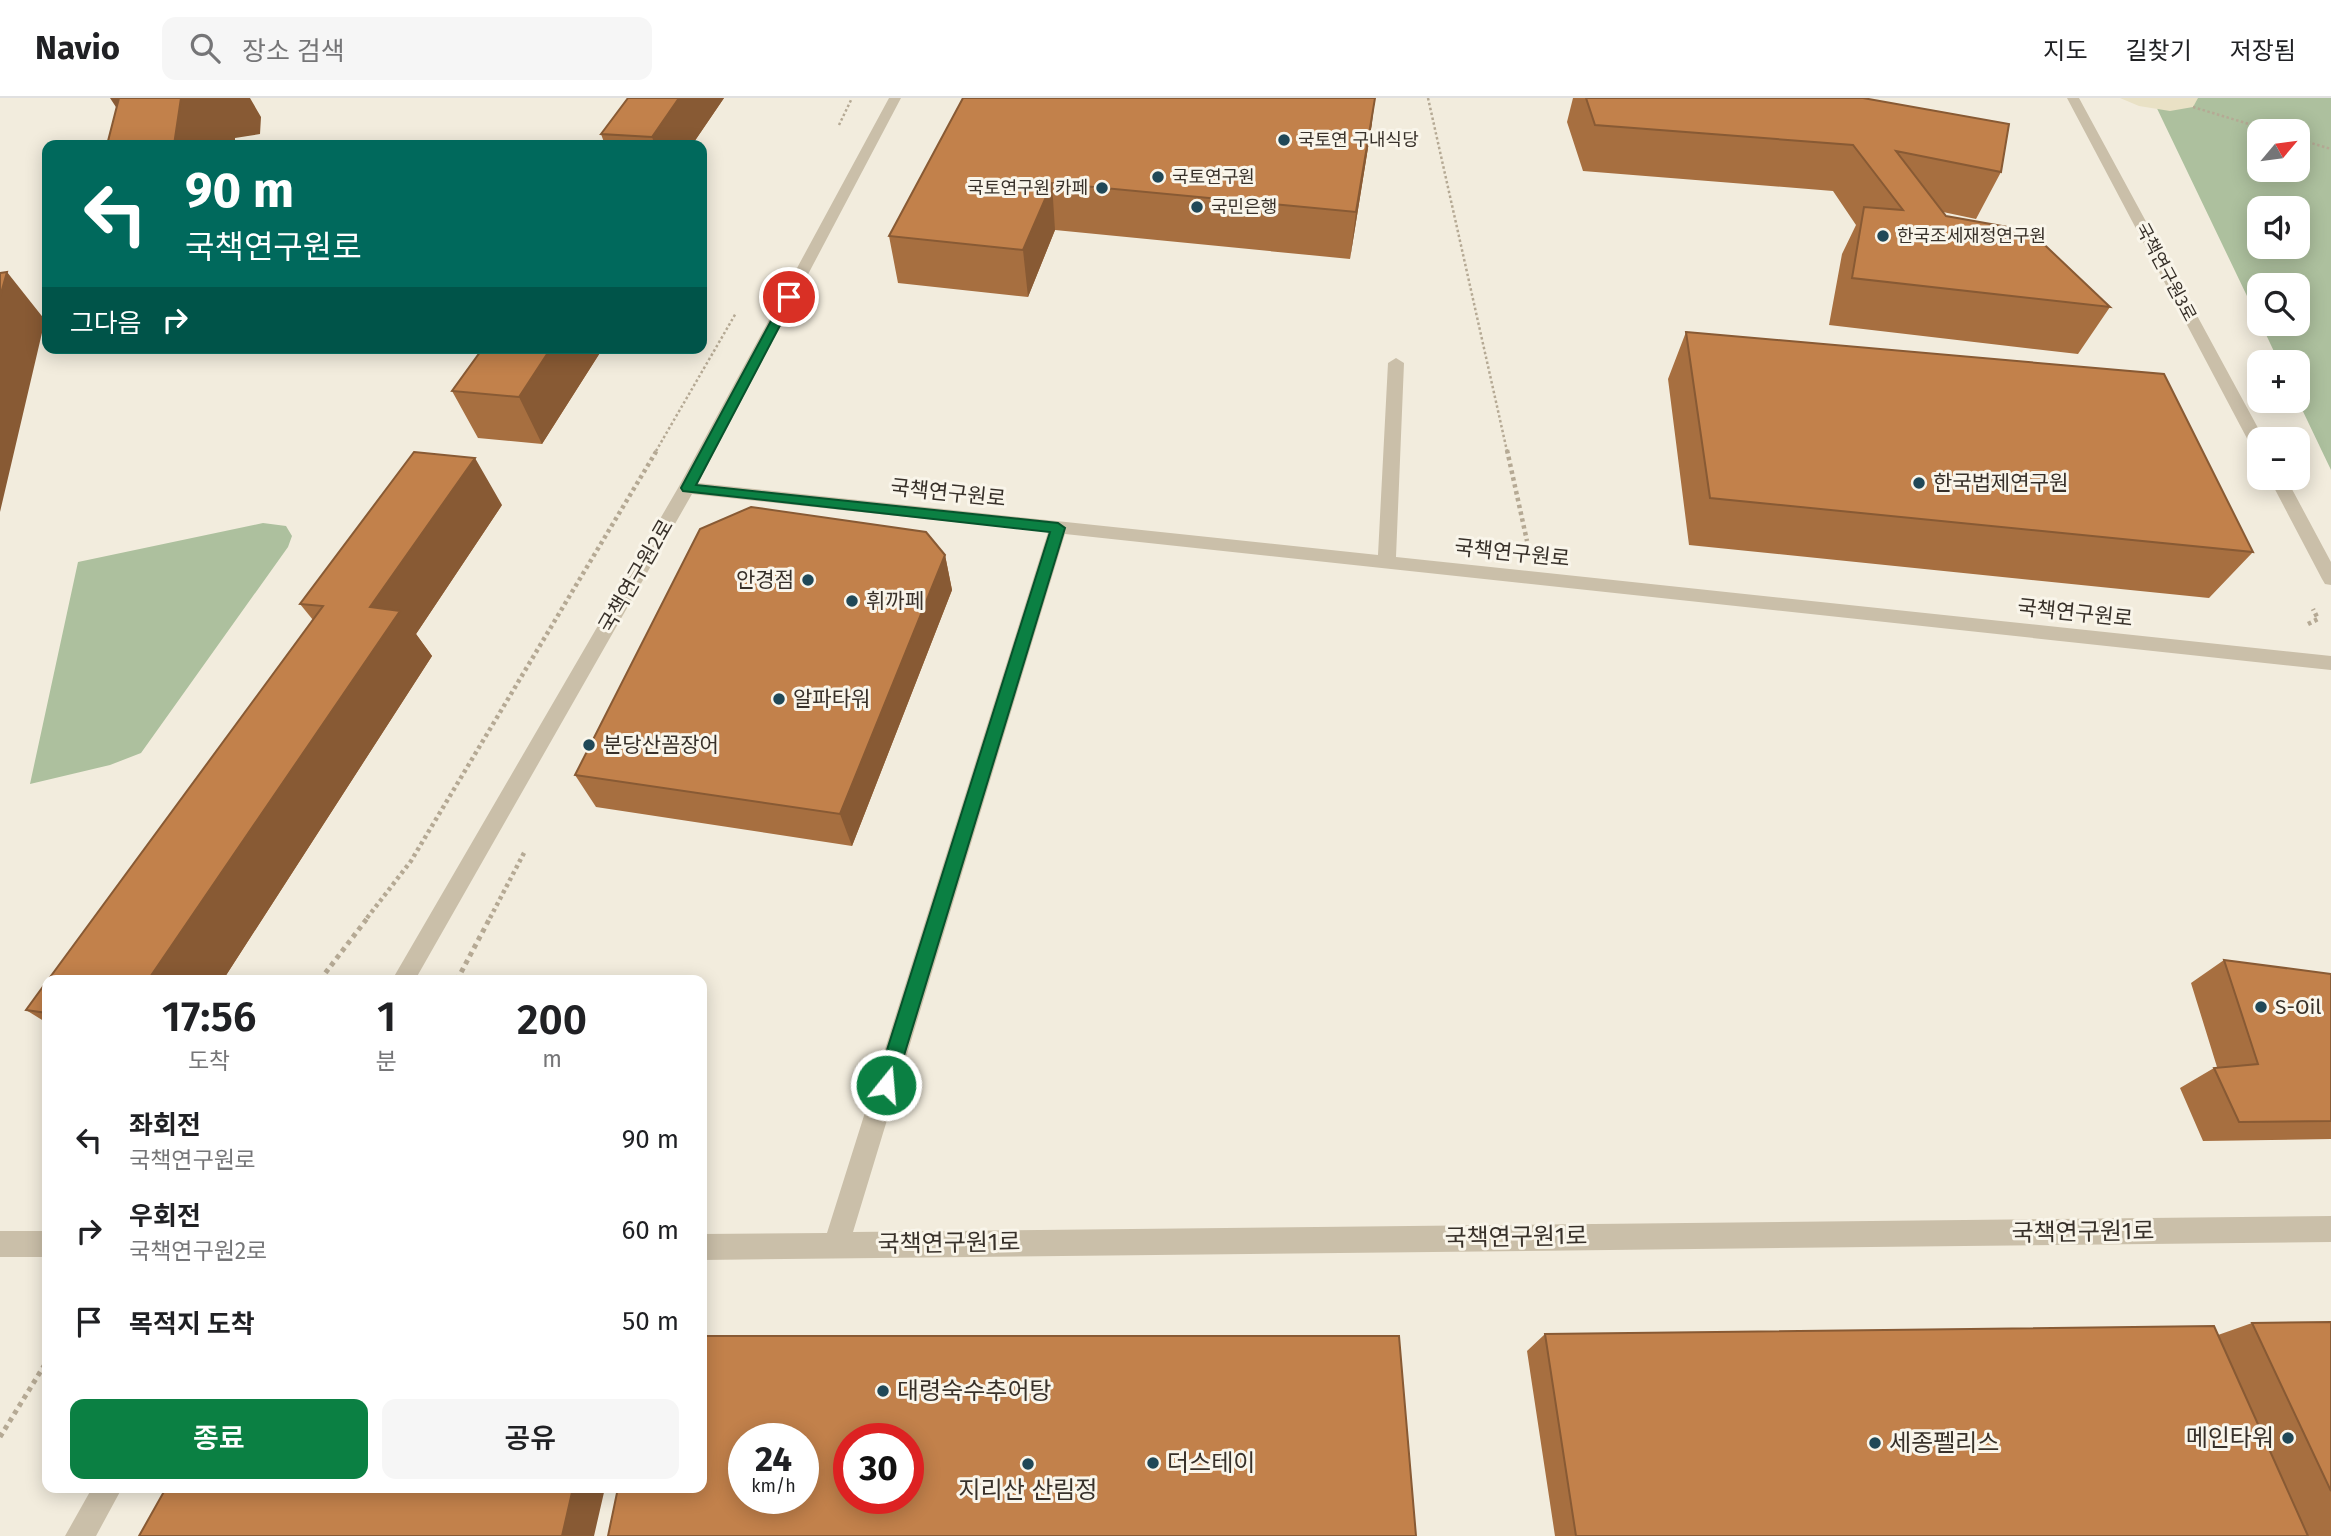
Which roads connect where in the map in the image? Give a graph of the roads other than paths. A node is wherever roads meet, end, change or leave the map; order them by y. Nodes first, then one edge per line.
1 (885, 98) edge
2 (895, 98) edge
3 (2073, 98) edge
4 (878, 130) junction
5 (1396, 363) dead end
6 (2249, 427) edge
7 (687, 488) junction
8 (2283, 490) edge
9 (1058, 528) junction
10 (1387, 563) junction
11 (2331, 579) edge
12 (2331, 663) edge
13 (406, 975) edge
14 (2331, 1229) edge
15 (0, 1244) edge
16 (42, 1244) edge
17 (836, 1244) junction
18 (707, 1247) edge
19 (105, 1493) edge
20 (80, 1536) edge

1 - 4 street
2 - 4 street, 국책연구원2로
3 - 6 street, 국책연구원3로
4 - 7 street, 국책연구원2로
5 - 10 street
7 - 9 street, 국책연구원로
7 - 13 street, 국책연구원2로
8 - 11 street
9 - 10 street, 국책연구원로
9 - 17 street
10 - 12 street, 국책연구원로
14 - 17 street, 국책연구원1로
15 - 16 street
17 - 18 street, 국책연구원1로
19 - 20 street

